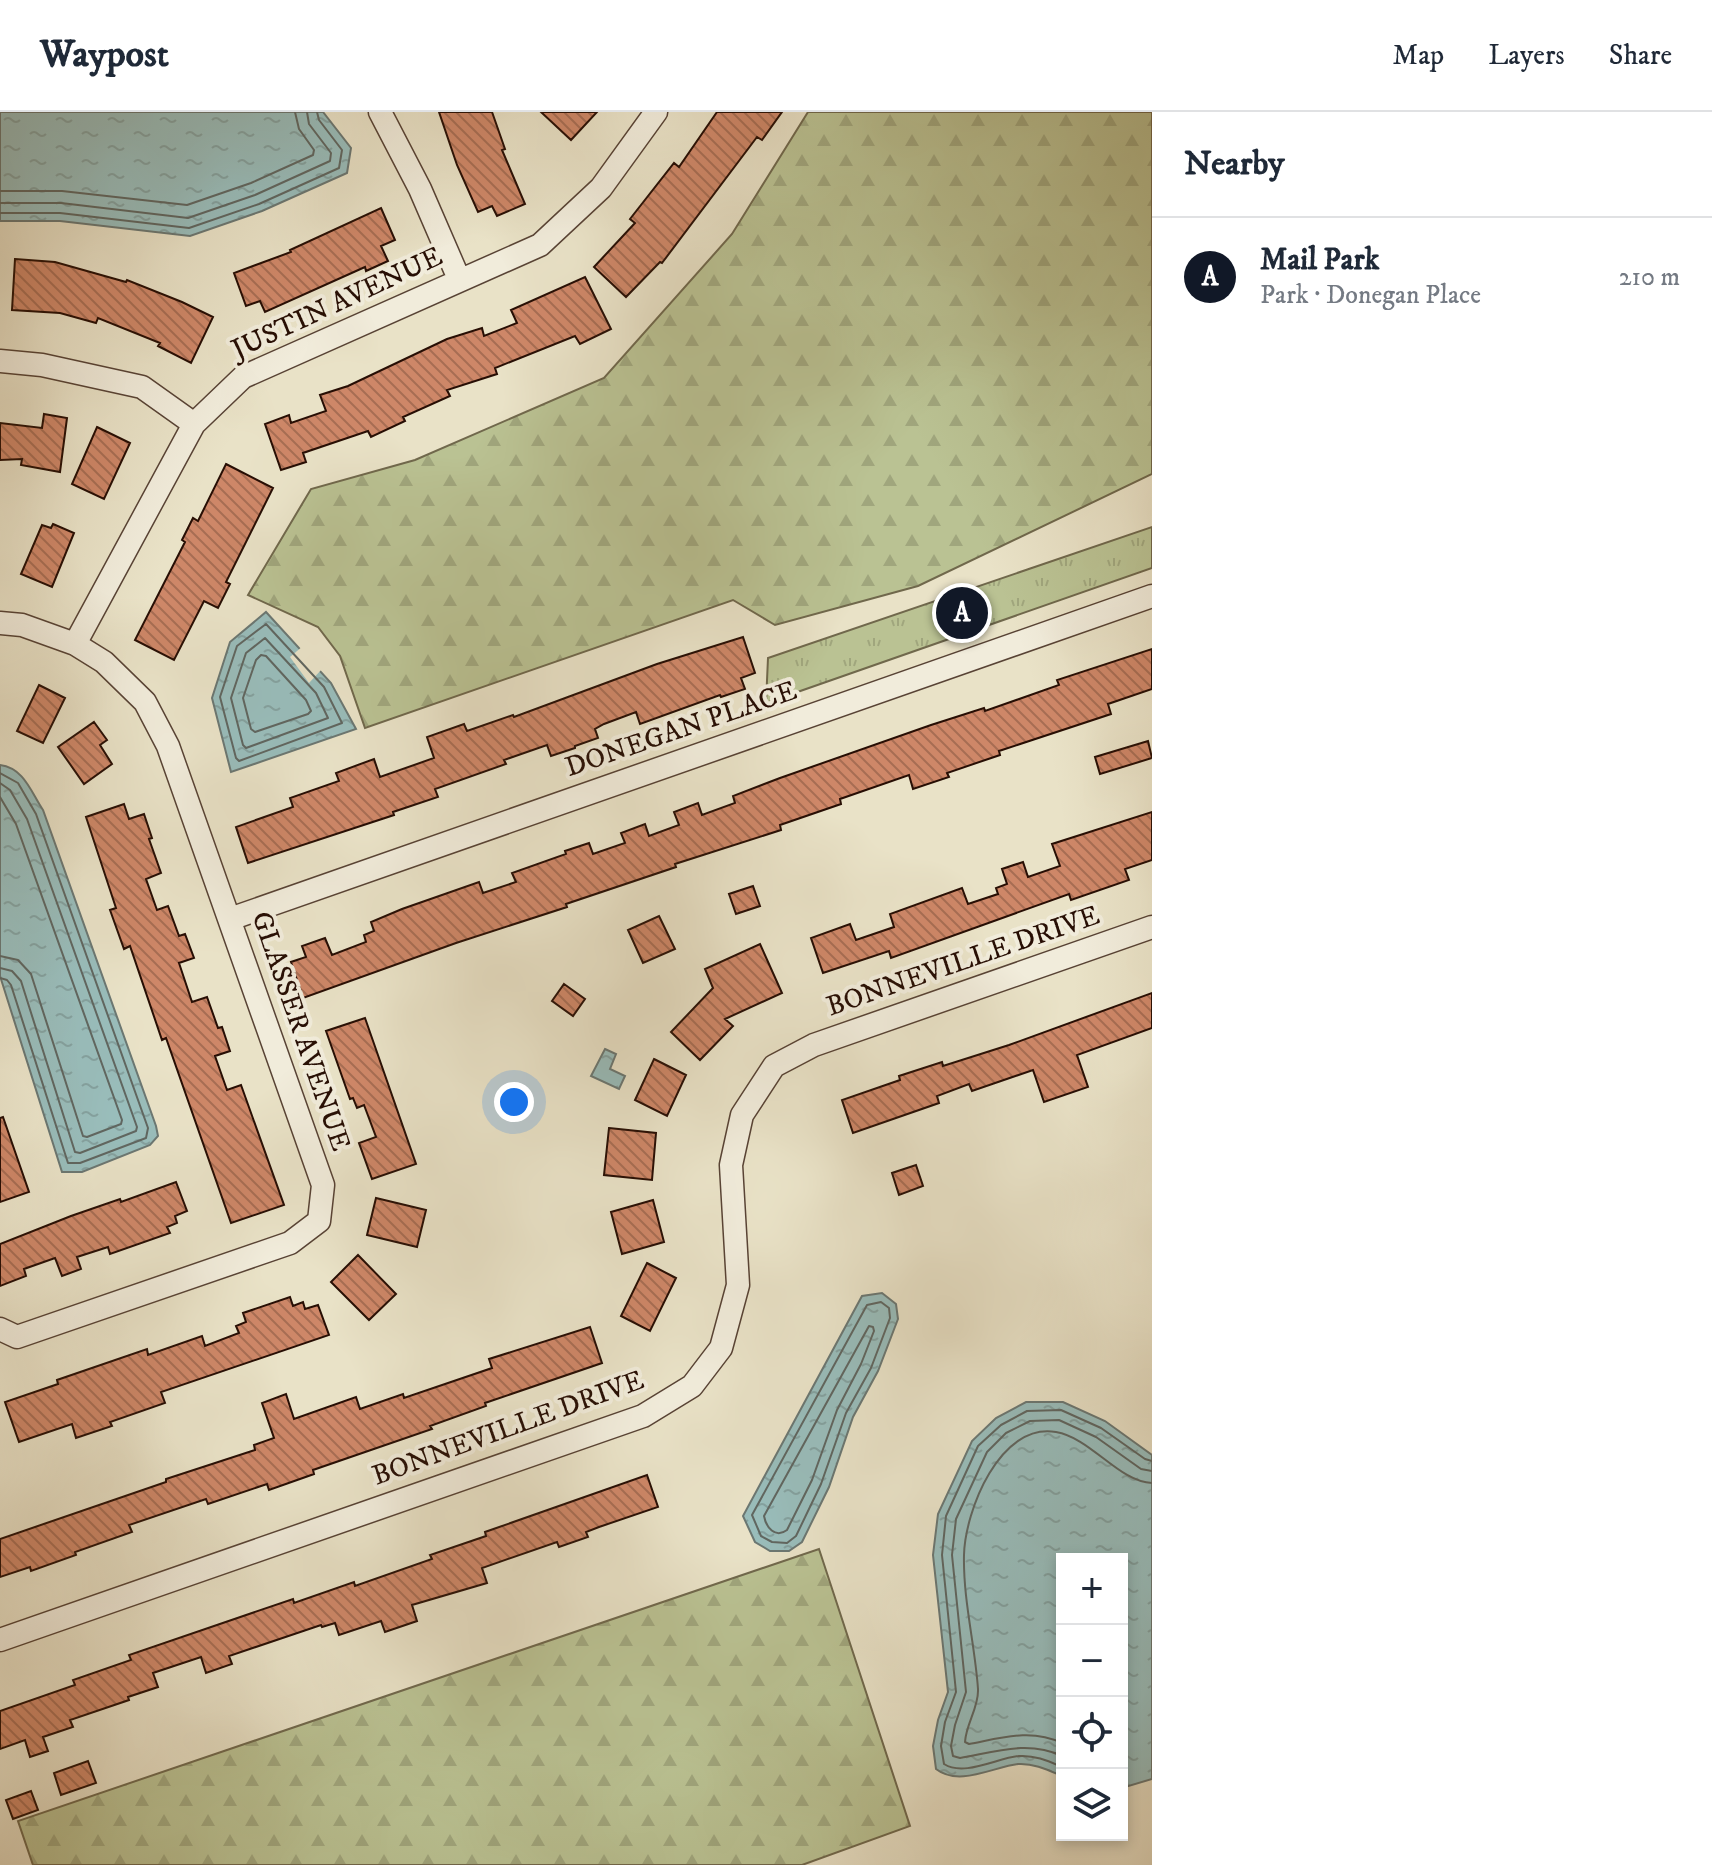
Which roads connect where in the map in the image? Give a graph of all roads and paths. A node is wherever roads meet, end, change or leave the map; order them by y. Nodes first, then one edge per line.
1 (380, 112) edge
2 (656, 112) edge
3 (459, 279) junction
4 (0, 361) edge
5 (194, 424) junction
6 (1152, 596) edge
7 (0, 623) edge
8 (75, 644) junction
9 (230, 919) junction
10 (1152, 927) edge
11 (0, 1329) edge
12 (0, 1640) edge

1 - 3 street
2 - 3 street, JUSTIN AVENUE
3 - 5 street, JUSTIN AVENUE
4 - 5 street
5 - 8 street, JUSTIN AVENUE
6 - 9 street, DONEGAN PLACE
7 - 8 street, GLASSER AVENUE
8 - 9 street, GLASSER AVENUE
9 - 11 street, GLASSER AVENUE
10 - 12 street, BONNEVILLE DRIVE

